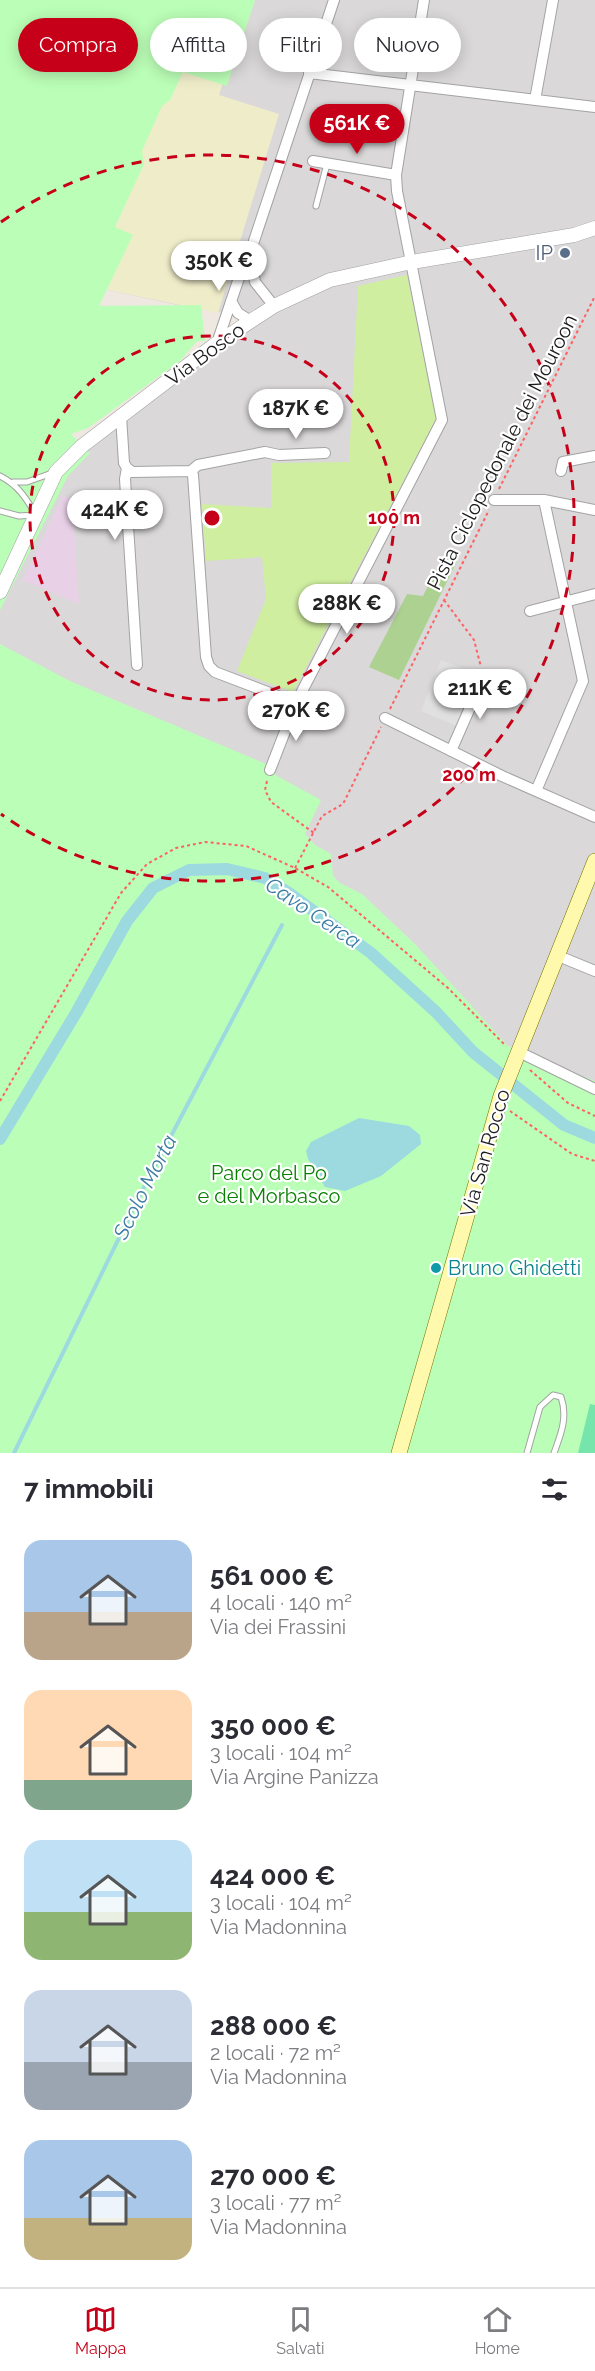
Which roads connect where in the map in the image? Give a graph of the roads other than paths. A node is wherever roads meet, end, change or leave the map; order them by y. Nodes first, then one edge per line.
1 (334, 0) edge
2 (424, 0) edge
3 (553, 0) edge
4 (309, 73) junction
5 (410, 84) junction
6 (535, 100) junction
7 (595, 106) edge
8 (338, 128) dead end
9 (402, 137) junction
10 (314, 161) dead end
11 (327, 164) junction
12 (396, 175) junction
13 (316, 206) dead end
14 (595, 228) edge
15 (574, 235) junction
16 (595, 237) edge
17 (250, 253) junction
18 (412, 262) junction
19 (231, 302) junction
20 (274, 306) junction
21 (251, 321) junction
22 (217, 344) junction
23 (121, 416) junction
24 (326, 453) dead end
25 (595, 456) edge
26 (127, 468) junction
27 (191, 471) junction
28 (561, 471) dead end
29 (56, 472) junction
30 (0, 476) edge
31 (13, 482) junction
32 (494, 500) road end
33 (544, 500) junction
34 (595, 510) edge
35 (0, 511) edge
36 (36, 515) junction
37 (0, 592) edge
38 (595, 594) edge
39 (566, 602) junction
40 (530, 611) dead end
41 (136, 665) dead end
42 (483, 678) road end
43 (296, 703) junction
44 (385, 718) road end
45 (451, 751) junction
46 (270, 770) road end
47 (536, 791) junction
48 (595, 817) edge
49 (595, 861) edge
50 (591, 880) edge
51 (556, 955) junction
52 (595, 971) edge
53 (513, 1052) junction
54 (595, 1089) edge
55 (399, 1453) edge
56 (527, 1453) edge
57 (555, 1453) edge

1 - 4 street
2 - 5 street
3 - 6 street
4 - 5 street
4 - 17 street
5 - 6 street
5 - 9 street
6 - 7 street
8 - 9 lane
9 - 12 street
10 - 11 street
11 - 12 street
11 - 13 lane
12 - 18 street
14 - 15 street, Via Bosco
15 - 16 street, Via Bosco
15 - 18 street, Via Bosco
17 - 19 street
17 - 20 street
18 - 20 street, Via Bosco
18 - 43 street
19 - 21 street
19 - 22 street
20 - 21 street, Via Bosco
21 - 22 street, Via Bosco
22 - 23 street, Via Bosco
23 - 26 street
23 - 29 street, Via Bosco
24 - 27 street
25 - 28 street
26 - 27 street
26 - 41 street
27 - 43 street
29 - 31 lane
29 - 36 street, Via Bosco
30 - 31 lane
31 - 36 lane
32 - 33 street
33 - 34 street
33 - 39 street
35 - 36 lane
36 - 37 street, Via Bosco
38 - 39 street
39 - 40 street
39 - 47 street
42 - 45 street
43 - 46 street
44 - 45 street
45 - 47 street
47 - 48 street
49 - 50 main road, Via San Rocco
50 - 51 main road, Via San Rocco
51 - 52 street
51 - 53 main road, Via San Rocco
53 - 54 street
53 - 55 main road, Via San Rocco
56 - 57 lane

